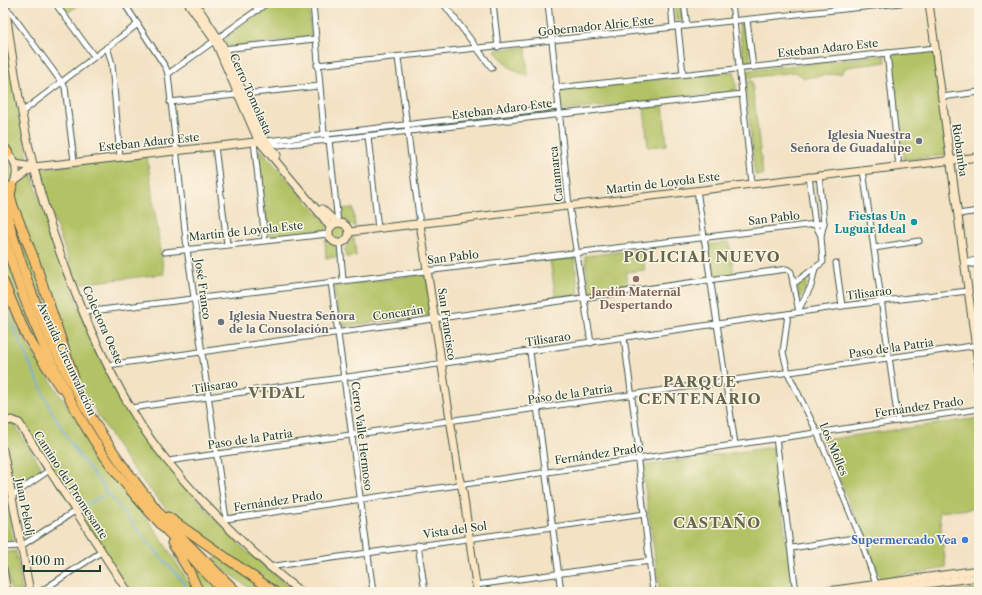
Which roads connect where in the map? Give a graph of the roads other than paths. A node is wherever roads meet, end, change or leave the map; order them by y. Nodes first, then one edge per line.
1 (55, 3) edge
2 (124, 3) edge
3 (188, 3) edge
4 (195, 3) edge
5 (253, 3) edge
6 (267, 3) edge
7 (313, 3) edge
8 (443, 3) edge
9 (493, 3) edge
10 (548, 3) edge
11 (671, 3) edge
12 (684, 3) edge
13 (732, 3) edge
14 (901, 3) edge
15 (929, 3) edge
16 (5, 6) edge
17 (258, 10) junction
18 (747, 20) junction
19 (734, 21) junction
20 (138, 24) junction
21 (686, 26) junction
22 (676, 27) junction
23 (217, 40) junction
24 (315, 40) junction
25 (551, 41) junction
26 (107, 47) junction
27 (498, 47) junction
28 (935, 48) junction
29 (479, 49) junction
30 (222, 50) junction
31 (887, 53) junction
32 (94, 56) junction
33 (398, 58) junction
34 (317, 65) junction
35 (753, 67) junction
36 (492, 68) dead end
37 (739, 68) junction
38 (168, 74) junction
39 (683, 74) junction
40 (62, 82) junction
41 (319, 86) junction
42 (556, 88) junction
43 (979, 92) edge
44 (742, 94) junction
45 (242, 95) junction
46 (942, 97) junction
47 (170, 102) junction
48 (558, 107) junction
49 (22, 112) junction
50 (559, 113) junction
51 (406, 124) junction
52 (407, 131) junction
53 (324, 133) junction
54 (368, 136) junction
55 (329, 140) junction
56 (260, 142) junction
57 (215, 146) junction
58 (5, 150) edge
59 (175, 150) junction
60 (120, 157) junction
61 (979, 157) edge
62 (950, 160) junction
63 (74, 161) junction
64 (15, 164) junction
65 (899, 166) junction
66 (34, 167) junction
67 (863, 170) junction
68 (819, 175) junction
69 (809, 176) junction
70 (14, 183) junction
71 (752, 183) junction
72 (698, 190) junction
73 (3, 194) edge
74 (3, 199) edge
75 (569, 205) junction
76 (979, 211) edge
77 (958, 214) junction
78 (338, 223) junction
79 (824, 223) junction
80 (420, 224) junction
81 (815, 224) junction
82 (378, 229) junction
83 (329, 230) junction
84 (349, 232) junction
85 (3, 233) edge
86 (821, 236) junction
87 (704, 237) junction
88 (265, 240) junction
89 (919, 241) dead end
90 (340, 243) junction
91 (227, 244) junction
92 (874, 248) junction
93 (187, 249) junction
94 (165, 252) dead end
95 (576, 252) junction
96 (979, 259) edge
97 (836, 263) dead end
98 (965, 263) junction
99 (979, 265) edge
100 (815, 268) junction
101 (428, 270) junction
102 (711, 279) junction
103 (343, 280) junction
104 (3, 281) edge
105 (331, 282) junction
106 (793, 284) junction
107 (25, 289) junction
108 (968, 291) junction
109 (584, 297) junction
110 (194, 298) junction
111 (882, 302) junction
112 (842, 306) junction
113 (799, 311) junction
114 (84, 312) junction
115 (788, 314) junction
116 (435, 318) junction
117 (717, 324) junction
118 (338, 332) junction
119 (624, 338) junction
120 (591, 343) junction
121 (977, 346) edge
122 (201, 351) junction
123 (530, 352) junction
124 (890, 358) junction
125 (442, 364) junction
126 (108, 365) junction
127 (979, 370) edge
128 (788, 373) junction
129 (344, 378) junction
130 (726, 382) junction
131 (631, 395) junction
132 (208, 397) junction
133 (84, 405) junction
134 (131, 408) junction
135 (538, 408) junction
136 (979, 409) edge
137 (76, 411) junction
138 (451, 421) junction
139 (898, 421) junction
140 (3, 422) edge
141 (817, 432) junction
142 (352, 434) junction
143 (776, 438) junction
144 (735, 444) junction
145 (3, 450) edge
146 (217, 454) junction
147 (638, 458) junction
148 (168, 461) junction
149 (48, 471) junction
150 (546, 472) junction
151 (461, 483) junction
152 (12, 496) junction
153 (360, 499) junction
154 (149, 506) junction
155 (75, 511) junction
156 (645, 514) junction
157 (224, 520) junction
158 (554, 526) junction
159 (860, 537) junction
160 (469, 538) junction
161 (418, 545) junction
162 (21, 546) junction
163 (3, 547) edge
164 (792, 548) junction
165 (102, 552) junction
166 (367, 552) junction
167 (650, 561) junction
168 (268, 567) junction
169 (3, 569) edge
170 (979, 570) edge
171 (559, 574) junction
172 (979, 576) edge
173 (877, 588) junction
174 (477, 589) edge
175 (125, 591) edge
176 (7, 592) edge
177 (30, 592) edge
178 (40, 592) edge
179 (199, 592) edge
180 (224, 592) edge
181 (238, 592) edge
182 (275, 592) edge
183 (301, 592) edge
184 (373, 592) edge
185 (425, 592) edge
186 (561, 592) edge
187 (653, 592) edge
188 (796, 592) edge
189 (821, 592) edge
190 (866, 592) edge

1 - 32 street
2 - 20 street, José Franco
3 - 23 main road, Cerro Tomolasta
4 - 23 main road, Cerro Tomolasta
5 - 17 street
6 - 17 street
7 - 24 street
8 - 29 street
9 - 27 street
10 - 25 street, Catamarca
11 - 22 street
12 - 21 street
13 - 19 street
14 - 18 street, Gobernador Alric Este
15 - 28 main road, Riobamba
16 - 40 street
16 - 49 main road, Colectora Oeste
17 - 23 street
18 - 19 street, Gobernador Alric Este
18 - 35 street
19 - 21 street, Gobernador Alric Este
19 - 37 street
20 - 26 street
20 - 38 street, José Franco
21 - 22 street, Gobernador Alric Este
22 - 25 street, Gobernador Alric Este
22 - 39 street
23 - 30 main road, Cerro Tomolasta
23 - 38 street
24 - 30 street
24 - 34 street
25 - 27 street, Gobernador Alric Este
25 - 42 street, Catamarca
26 - 32 street
26 - 60 street
27 - 29 street, Gobernador Alric Este
28 - 31 street, Esteban Adaro Este
28 - 46 main road, Riobamba
29 - 33 street, Gobernador Alric Este
29 - 36 street
30 - 45 main road, Cerro Tomolasta
31 - 35 street, Esteban Adaro Este
31 - 65 street
32 - 40 street
33 - 34 street, Gobernador Alric Este
33 - 51 street, San Francisco
34 - 41 street
35 - 37 street, Esteban Adaro Este
37 - 39 street, Esteban Adaro Este
37 - 44 street
38 - 47 street, José Franco
39 - 42 street, Esteban Adaro Este
40 - 49 street
40 - 63 street
41 - 45 street
41 - 53 street
42 - 48 street, Catamarca
43 - 46 street
44 - 50 street, Esteban Adaro Este
44 - 71 street
45 - 47 street
45 - 56 main road, Cerro Tomolasta
46 - 62 main road, Riobamba
47 - 59 street, José Franco
48 - 50 street, Catamarca
48 - 51 street, Esteban Adaro Este
49 - 66 main road, Colectora Oeste
50 - 52 street, Esteban Adaro Este
50 - 75 street, Catamarca
51 - 52 street, San Francisco
51 - 53 street, Esteban Adaro Este
52 - 54 street, Esteban Adaro Este
52 - 80 street, San Francisco
53 - 55 street
53 - 56 street, Esteban Adaro Este
54 - 55 street, Esteban Adaro Este
54 - 82 street
55 - 56 street, Esteban Adaro Este
55 - 78 street
56 - 57 main road, Esteban Adaro Este
56 - 78 main road, Cerro Tomolasta
56 - 83 main road, Cerro Tomolasta
56 - 88 street
57 - 59 main road, Esteban Adaro Este
57 - 91 street
58 - 64 main road
59 - 60 main road, Esteban Adaro Este
59 - 93 street, José Franco
60 - 63 main road, Esteban Adaro Este
61 - 62 main road, Martín de Loyola Este
62 - 65 main road, Martín de Loyola Este
62 - 77 main road, Riobamba
63 - 66 main road, Esteban Adaro Este
64 - 66 main road
64 - 70 main road
65 - 67 main road, Martín de Loyola Este
66 - 70 main road
66 - 114 main road, Colectora Oeste
67 - 68 main road, Martín de Loyola Este
67 - 92 street
68 - 69 main road, Martín de Loyola Este
68 - 79 street
69 - 71 main road, Martín de Loyola Este
69 - 81 street
70 - 73 main road
70 - 133 highway
71 - 72 main road, Martín de Loyola Este
72 - 75 main road, Martín de Loyola Este
72 - 87 street
74 - 107 highway, Avenida Circunvalación
75 - 80 main road, Martín de Loyola Este
75 - 95 street, Catamarca
76 - 77 street
77 - 98 main road, Riobamba
78 - 83 main road
78 - 84 main road
79 - 81 street, San Pablo
79 - 86 street
80 - 82 main road, Martín de Loyola Este
80 - 101 main road, San Francisco
81 - 86 street
81 - 87 street, San Pablo
82 - 84 main road, Martín de Loyola Este
83 - 88 street, Martín de Loyola Este
83 - 90 main road
84 - 90 main road
85 - 107 highway, Avenida Circunvalación
86 - 100 street
87 - 95 street, San Pablo
87 - 102 street
88 - 91 street, Martín de Loyola Este
89 - 92 street
90 - 103 street
91 - 93 street, Martín de Loyola Este
92 - 111 street
93 - 94 street, Martín de Loyola Este
93 - 110 street, José Franco
95 - 101 street, San Pablo
95 - 109 street, Catamarca
96 - 98 street
97 - 112 street
98 - 99 street
98 - 108 main road, Riobamba
100 - 106 street
100 - 113 street
101 - 103 street, San Pablo
101 - 116 main road, San Francisco
102 - 106 street, Concarán
102 - 109 street, Concarán
102 - 117 street
103 - 105 street, San Pablo
104 - 137 highway
105 - 110 street, San Pablo
105 - 118 street, Cerro Valle Hermoso
106 - 113 street
107 - 133 highway, Avenida Circunvalación
107 - 137 highway, Avenida Circunvalación
108 - 111 street, Tilisarao
108 - 121 main road, Riobamba
109 - 116 street, Concarán
109 - 120 street, Catamarca
110 - 114 street, San Pablo
110 - 122 street, José Franco
111 - 112 street, Tilisarao
111 - 124 street
112 - 113 street, Tilisarao
113 - 115 street, Tilisarao
114 - 126 main road, Colectora Oeste
115 - 117 street, Tilisarao
115 - 128 street, Los Molles
116 - 118 street, Concarán
116 - 125 main road, San Francisco
117 - 119 street, Tilisarao
117 - 130 street
118 - 122 street, Concarán
118 - 129 street, Cerro Valle Hermoso
119 - 120 street, Tilisarao
119 - 131 street
120 - 123 street, Tilisarao
121 - 124 street, Paso de la Patria
121 - 127 main road, Riobamba
122 - 126 street, Concarán
122 - 132 street, José Franco
123 - 125 street, Tilisarao
123 - 135 street
124 - 128 street, Paso de la Patria
124 - 139 street
125 - 129 street, Tilisarao
125 - 138 main road, San Francisco
126 - 134 main road, Colectora Oeste
128 - 130 street, Paso de la Patria
128 - 141 street, Los Molles
129 - 132 street, Tilisarao
129 - 142 street, Cerro Valle Hermoso
130 - 131 street, Paso de la Patria
130 - 144 street
131 - 135 street, Paso de la Patria
131 - 147 street
132 - 134 street, Tilisarao
132 - 146 street, José Franco
133 - 154 highway, Avenida Circunvalación
134 - 148 main road, Colectora Oeste
135 - 138 street, Paso de la Patria
135 - 150 street
136 - 139 street, Fernández Prado
137 - 154 highway, Avenida Circunvalación
138 - 142 street, Paso de la Patria
138 - 151 main road, San Francisco
139 - 141 street, Fernández Prado
140 - 149 main road, Camino del Promesante
141 - 143 street, Fernández Prado
141 - 159 street, Los Molles
142 - 146 street, Paso de la Patria
142 - 153 street, Cerro Valle Hermoso
143 - 144 street, Fernández Prado
143 - 164 street
144 - 147 street, Fernández Prado
145 - 152 main road, Juan Pekolj
146 - 148 street, Paso de la Patria
146 - 157 street, José Franco
147 - 150 street, Fernández Prado
147 - 156 street
148 - 157 main road, Colectora Oeste
149 - 152 street
149 - 155 main road, Camino del Promesante
150 - 151 street, Fernández Prado
150 - 158 street
151 - 153 street, Fernández Prado
151 - 160 main road, San Francisco
152 - 162 main road, Juan Pekolj
153 - 157 street, Fernández Prado
153 - 166 street, Cerro Valle Hermoso
154 - 179 highway
154 - 180 highway, Avenida Circunvalación
154 - 181 highway, Avenida Circunvalación
154 - 182 highway
155 - 162 street
155 - 165 main road, Camino del Promesante
156 - 158 street, Vista del Sol
156 - 167 street
157 - 168 main road, Colectora Oeste
158 - 160 street, Vista del Sol
158 - 171 street
159 - 164 street
159 - 173 street, Los Molles
160 - 161 street, Vista del Sol
160 - 174 main road, San Francisco
161 - 166 street, Vista del Sol
161 - 185 street
162 - 163 street
162 - 177 main road, Juan Pekolj
164 - 188 street
165 - 175 main road, Camino del Promesante
165 - 178 street
166 - 168 street, Vista del Sol
166 - 184 street, Cerro Valle Hermoso
167 - 171 street
167 - 187 street
168 - 183 main road, Colectora Oeste
169 - 176 main road
170 - 173 main road
171 - 174 street
171 - 186 street
172 - 173 main road
173 - 189 main road
173 - 190 main road

